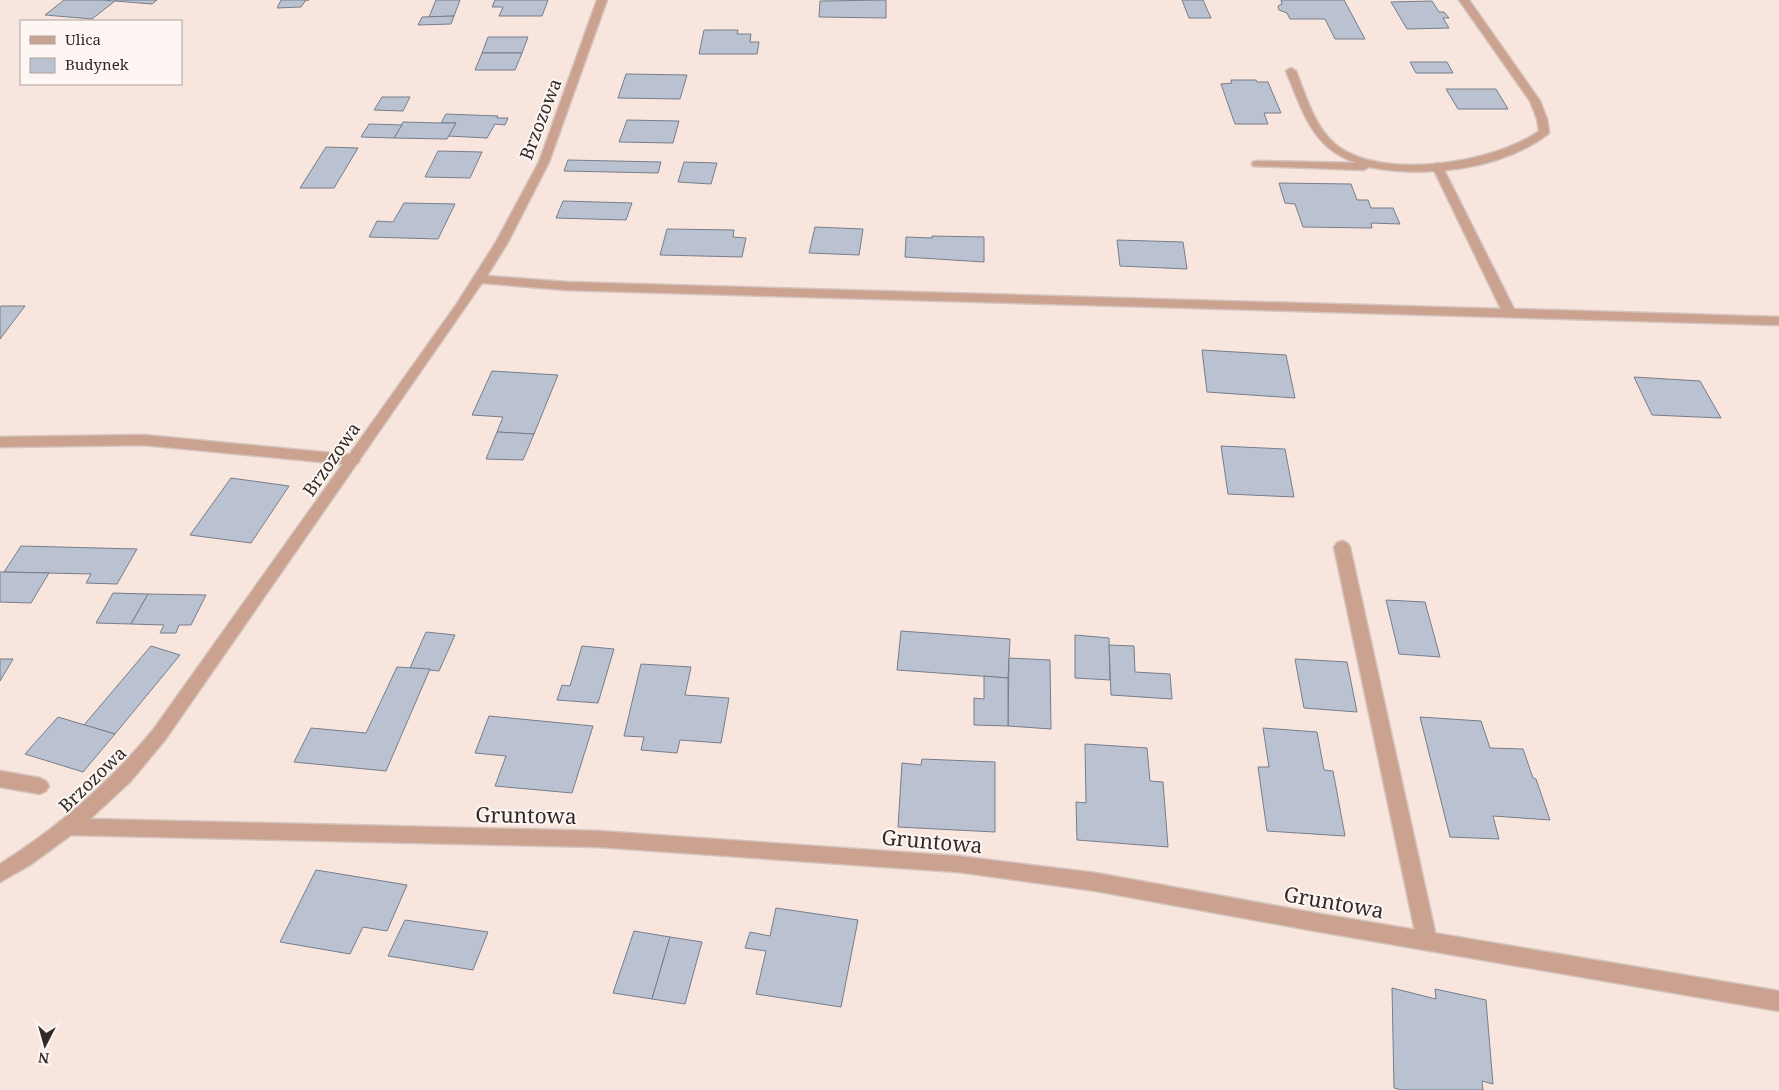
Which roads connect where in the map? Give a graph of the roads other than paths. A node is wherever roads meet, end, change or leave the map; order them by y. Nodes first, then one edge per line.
1 (602, 0) edge
2 (1464, 0) edge
3 (1291, 71) dead end
4 (1257, 164) dead end
5 (1437, 166) junction
6 (1393, 168) junction
7 (479, 279) junction
8 (1509, 313) junction
9 (1779, 321) edge
10 (0, 442) edge
11 (353, 460) junction
12 (1342, 547) dead end
13 (0, 779) edge
14 (40, 786) dead end
15 (70, 826) junction
16 (0, 874) edge
17 (1427, 941) junction
18 (1779, 1001) edge

1 - 7 street, Brzozowa
2 - 5 street
3 - 6 street
4 - 6 street
5 - 6 street
5 - 8 street
7 - 8 street
7 - 11 street, Brzozowa
8 - 9 street
10 - 11 street
11 - 15 street, Brzozowa
12 - 17 street
13 - 14 street
15 - 16 street, Brzozowa
15 - 17 street, Gruntowa
17 - 18 street, Gruntowa

